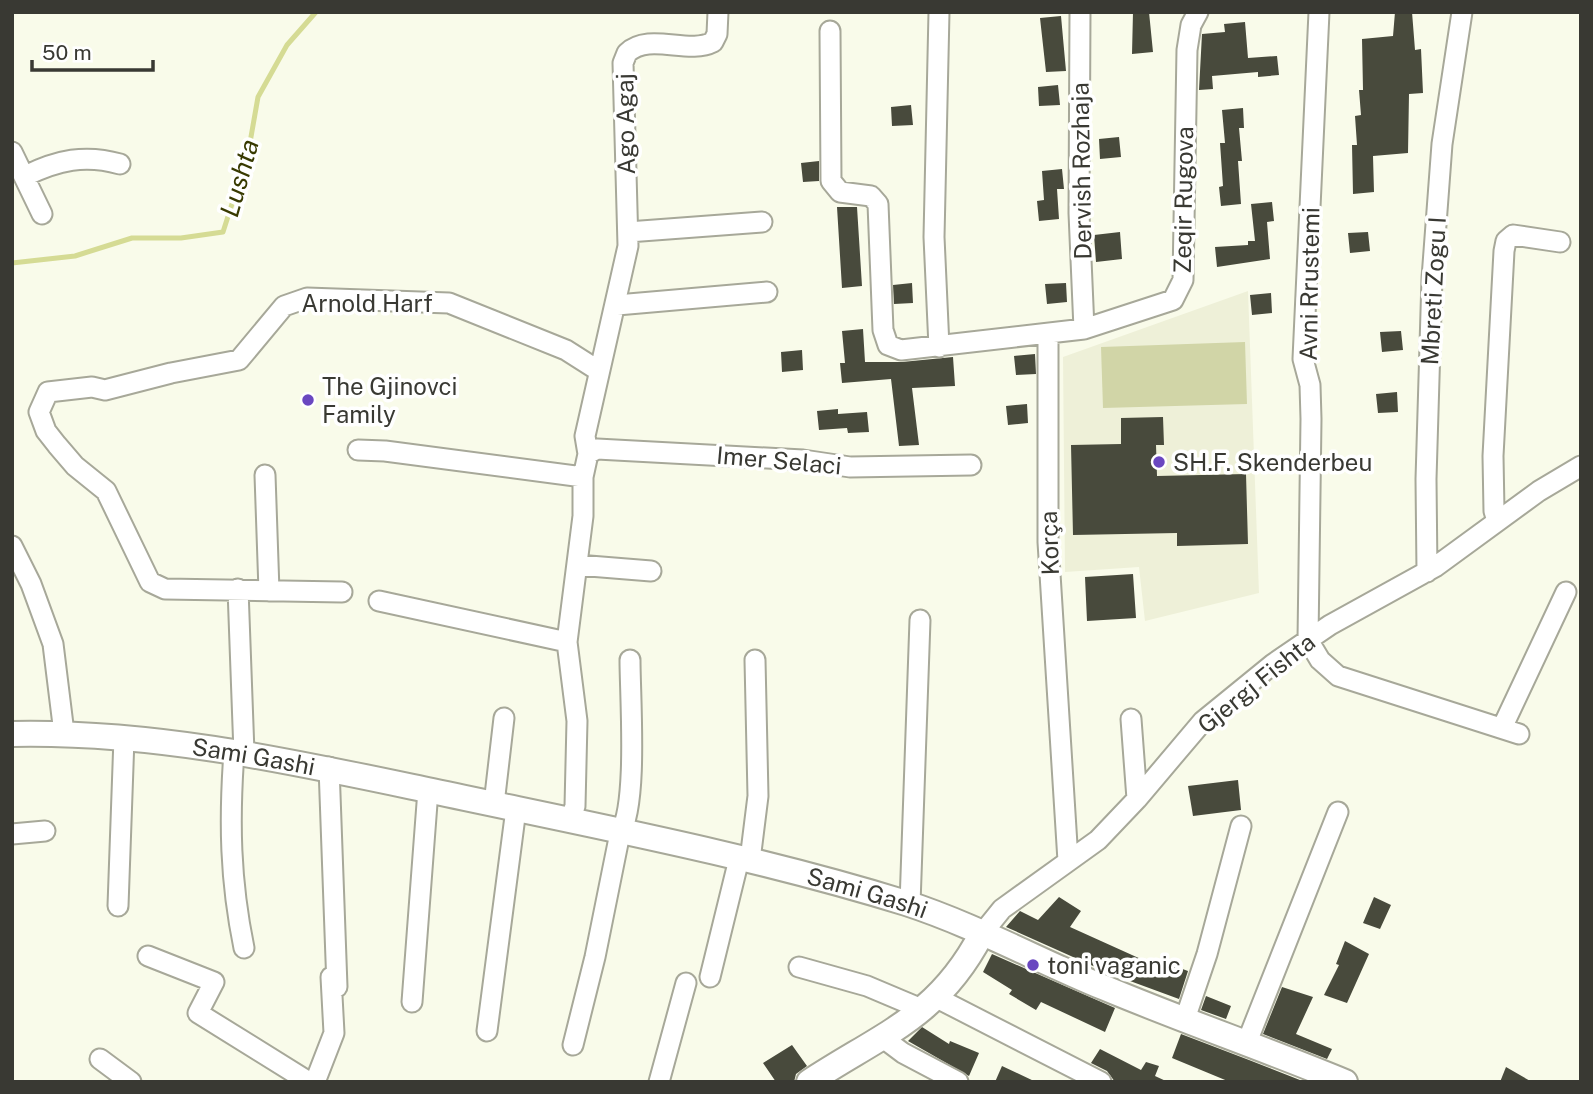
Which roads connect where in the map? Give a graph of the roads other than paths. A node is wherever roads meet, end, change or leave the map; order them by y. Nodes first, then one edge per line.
1 (718, 12) edge
2 (939, 12) edge
3 (1080, 12) edge
4 (1198, 12) edge
5 (1319, 12) edge
6 (1462, 12) edge
7 (830, 31) dead end
8 (12, 152) edge
9 (120, 164) dead end
10 (25, 176) junction
11 (42, 214) dead end
12 (762, 222) dead end
13 (628, 232) junction
14 (1560, 242) dead end
15 (767, 292) dead end
16 (617, 305) junction
17 (1084, 329) junction
18 (1048, 334) junction
19 (939, 347) junction
20 (599, 371) junction
21 (358, 450) dead end
22 (588, 454) junction
23 (971, 466) dead end
24 (1577, 471) edge
25 (265, 475) dead end
26 (583, 477) junction
27 (1497, 521) junction
28 (12, 546) edge
29 (577, 565) junction
30 (652, 571) dead end
31 (1427, 572) junction
32 (238, 589) junction
33 (268, 591) junction
34 (342, 592) dead end
35 (1566, 592) dead end
36 (379, 601) dead end
37 (920, 620) dead end
38 (1308, 640) junction
39 (568, 642) junction
40 (630, 660) dead end
41 (755, 660) dead end
42 (504, 718) dead end
43 (1131, 719) dead end
44 (64, 733) junction
45 (12, 734) edge
46 (124, 738) junction
47 (239, 752) junction
48 (329, 767) junction
49 (428, 790) junction
50 (1137, 799) junction
51 (505, 806) junction
52 (1338, 812) dead end
53 (570, 821) junction
54 (1241, 826) dead end
55 (45, 831) dead end
56 (620, 833) junction
57 (12, 834) edge
58 (744, 859) junction
59 (1068, 861) junction
60 (910, 904) junction
61 (118, 906) dead end
62 (981, 935) junction
63 (244, 948) dead end
64 (148, 956) dead end
65 (799, 967) dead end
66 (710, 977) dead end
67 (686, 983) dead end
68 (412, 1002) dead end
69 (930, 1004) junction
70 (1185, 1020) junction
71 (487, 1031) dead end
72 (883, 1038) junction
73 (1247, 1042) junction
74 (573, 1045) dead end
75 (100, 1059) dead end
76 (1343, 1081) edge
77 (131, 1082) edge
78 (309, 1082) edge
79 (315, 1082) edge
80 (659, 1082) edge
81 (809, 1082) edge
82 (958, 1082) edge
83 (1101, 1082) edge

1 - 13 street, Ago Agaj
2 - 19 street
3 - 17 street, Dervish Rozhaja
4 - 17 street, Zeqir Rugova
5 - 38 street, Avni Rrustemi
6 - 31 street, Mbreti Zogu I
7 - 19 street
8 - 10 street
9 - 10 street
10 - 11 street
12 - 13 street
13 - 16 street, Ago Agaj
14 - 27 street
15 - 16 street
16 - 20 street, Ago Agaj
17 - 18 street, Zeqir Rugova
18 - 19 street
18 - 59 street, Korça
20 - 22 street, Ago Agaj
20 - 32 street, Arnold Harf
21 - 26 street
22 - 23 street, Imer Selaci
22 - 26 street, Ago Agaj
24 - 27 street, Gjergj Fishta
25 - 33 street
26 - 29 street, Ago Agaj
27 - 31 street, Gjergj Fishta
28 - 44 street
29 - 30 street
29 - 39 street, Ago Agaj
31 - 38 street, Gjergj Fishta
32 - 33 street, Arnold Harf
32 - 47 street
33 - 34 street, Arnold Harf
35 - 38 street
36 - 39 street
37 - 60 street
38 - 50 street, Gjergj Fishta
39 - 53 street, Ago Agaj
40 - 56 street
41 - 58 street
42 - 51 street
43 - 50 street
44 - 45 street, Sami Gashi
44 - 46 street, Sami Gashi
46 - 47 street, Sami Gashi
46 - 61 street
47 - 48 street, Sami Gashi
47 - 63 street
48 - 49 street, Sami Gashi
48 - 79 street
49 - 51 street, Sami Gashi
49 - 68 street
50 - 59 street, Gjergj Fishta
51 - 53 street, Sami Gashi
51 - 71 street
52 - 73 street
53 - 56 street, Sami Gashi
54 - 70 street
55 - 57 street
56 - 58 street, Sami Gashi
56 - 74 street
58 - 60 street, Sami Gashi
58 - 66 street
59 - 62 street, Gjergj Fishta
60 - 62 street, Sami Gashi
62 - 69 street
62 - 70 street, Sami Gashi
64 - 78 street
65 - 69 street
67 - 80 street
69 - 72 street
69 - 83 street
70 - 73 street, Sami Gashi
72 - 81 street
72 - 82 street
73 - 76 street, Sami Gashi
75 - 77 street

